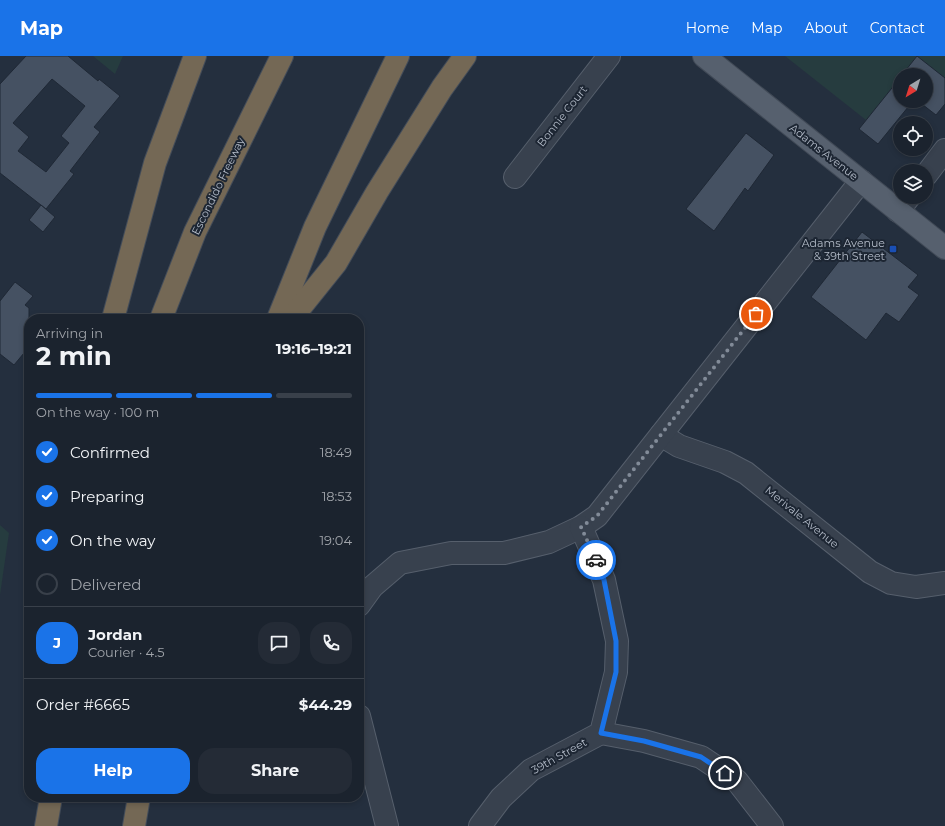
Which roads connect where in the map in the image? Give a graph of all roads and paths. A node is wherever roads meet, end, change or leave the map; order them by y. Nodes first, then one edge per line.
1 (195, 56) edge
2 (282, 56) edge
3 (398, 56) edge
4 (465, 56) edge
5 (609, 56) edge
6 (704, 56) edge
7 (945, 150) edge
8 (933, 166) edge
9 (515, 177) dead end
10 (861, 181) junction
11 (893, 198) edge
12 (904, 204) edge
13 (945, 248) edge
14 (114, 314) edge
15 (163, 314) edge
16 (280, 314) edge
17 (295, 314) edge
18 (661, 435) junction
19 (581, 527) junction
20 (945, 582) edge
21 (364, 598) edge
22 (601, 733) junction
23 (364, 736) edge
24 (50, 802) edge
25 (138, 802) edge
26 (46, 826) edge
27 (134, 826) edge
28 (387, 826) edge
29 (480, 826) edge
30 (772, 826) edge

1 - 14 highway
2 - 15 highway, Escondido Freeway
3 - 16 highway
4 - 17 highway
5 - 9 street, Bonnie Court
6 - 10 main road, Adams Avenue
7 - 8 street
10 - 11 main road, Adams Avenue
10 - 18 street
12 - 13 main road, Adams Avenue
18 - 19 street
18 - 20 street, Merivale Avenue
19 - 21 street
19 - 22 street
22 - 29 street, 39th Street
22 - 30 street
23 - 28 street
24 - 26 highway
25 - 27 highway

